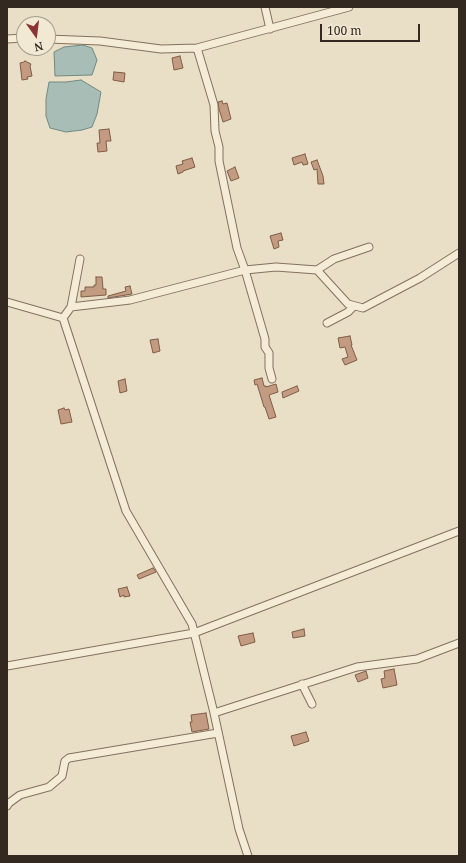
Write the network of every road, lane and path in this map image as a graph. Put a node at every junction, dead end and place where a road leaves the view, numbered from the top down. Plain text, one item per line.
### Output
1 (265, 7) edge
2 (349, 7) edge
3 (270, 29) junction
4 (56, 38) edge
5 (197, 48) junction
6 (369, 247) dead end
7 (459, 253) edge
8 (80, 259) dead end
9 (245, 270) junction
10 (317, 270) junction
11 (7, 302) edge
12 (354, 306) junction
13 (71, 307) junction
14 (63, 318) junction
15 (327, 323) dead end
16 (272, 379) dead end
17 (459, 531) edge
18 (194, 633) junction
19 (459, 643) edge
20 (7, 666) edge
21 (302, 684) junction
22 (312, 704) dead end
23 (214, 712) junction
24 (218, 733) junction
25 (7, 806) edge
26 (248, 856) edge

1 - 3 street
2 - 3 street
3 - 5 street
4 - 5 street
5 - 9 street
6 - 10 street
7 - 12 street
8 - 13 street
9 - 10 street
9 - 13 street
9 - 16 street
10 - 12 street
11 - 14 street
12 - 15 street
13 - 14 street
14 - 18 street
17 - 18 street
18 - 20 street
18 - 23 street
19 - 21 street
21 - 22 street
21 - 23 street
23 - 24 street
24 - 25 street
24 - 26 street

